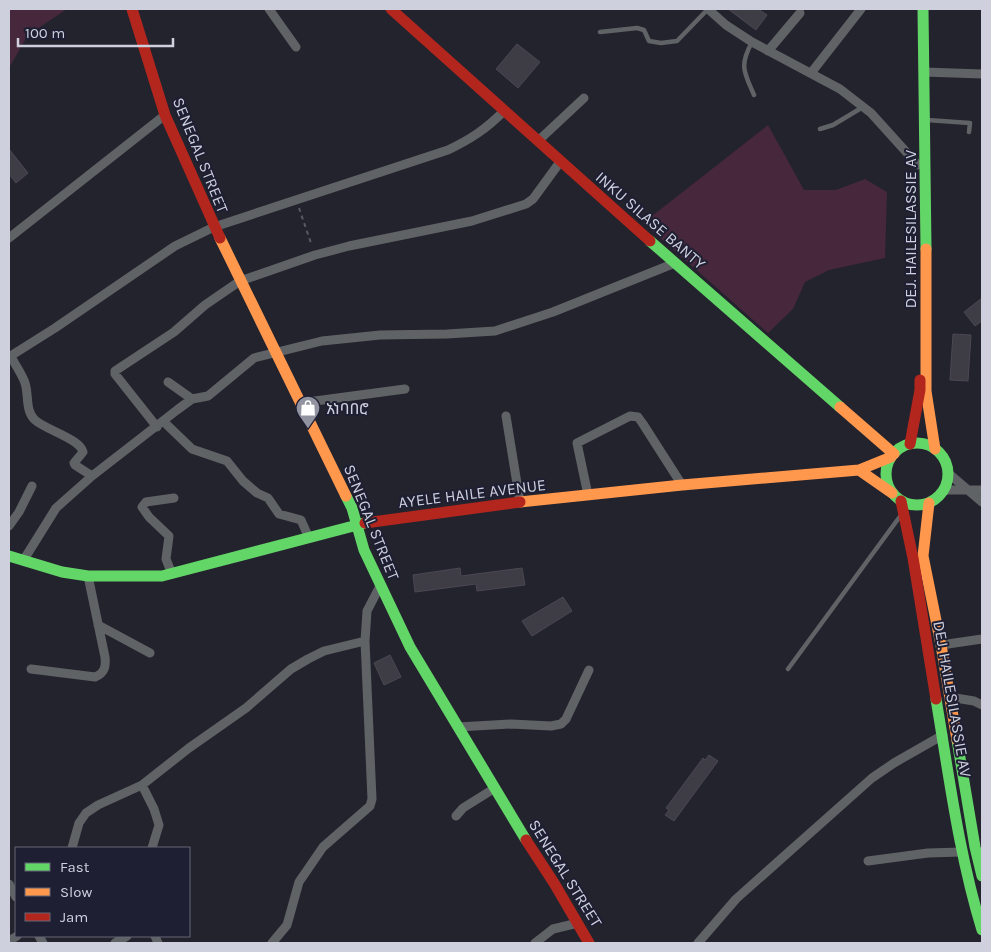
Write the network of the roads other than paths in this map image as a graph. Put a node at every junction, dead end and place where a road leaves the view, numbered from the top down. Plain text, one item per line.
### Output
1 (132, 9) edge
2 (269, 9) edge
3 (391, 9) edge
4 (708, 9) edge
5 (861, 9) edge
6 (917, 9) edge
7 (924, 9) edge
8 (800, 13) dead end
9 (600, 32) dead end
10 (752, 42) junction
11 (296, 47) dead end
12 (768, 51) junction
13 (924, 72) junction
14 (811, 73) junction
15 (982, 74) edge
16 (754, 95) dead end
17 (584, 98) dead end
18 (863, 107) junction
19 (504, 111) junction
20 (166, 115) junction
21 (926, 120) junction
22 (820, 129) dead end
23 (969, 132) dead end
24 (538, 141) junction
25 (560, 162) junction
26 (918, 165) junction
27 (214, 227) junction
28 (9, 238) edge
29 (674, 263) junction
30 (240, 281) junction
31 (275, 352) junction
32 (10, 356) edge
33 (168, 382) dead end
34 (405, 389) dead end
35 (192, 399) junction
36 (300, 403) junction
37 (506, 416) dead end
38 (160, 424) junction
39 (910, 444) junction
40 (935, 449) junction
41 (893, 454) junction
42 (859, 470) junction
43 (948, 473) junction
44 (92, 476) junction
45 (682, 485) junction
46 (32, 486) dead end
47 (944, 490) junction
48 (970, 490) junction
49 (982, 490) edge
50 (892, 492) junction
51 (588, 496) junction
52 (174, 498) dead end
53 (520, 502) junction
54 (982, 502) edge
55 (929, 503) junction
56 (903, 507) junction
57 (356, 524) junction
58 (9, 526) edge
59 (309, 538) junction
60 (13, 560) edge
61 (172, 574) junction
62 (88, 576) junction
63 (380, 586) junction
64 (98, 625) junction
65 (982, 639) edge
66 (365, 641) junction
67 (941, 645) junction
68 (150, 653) dead end
69 (32, 669) dead end
70 (788, 669) dead end
71 (589, 670) dead end
72 (949, 698) junction
73 (982, 705) edge
74 (458, 726) junction
75 (942, 735) junction
76 (142, 785) junction
77 (495, 788) junction
78 (456, 816) dead end
79 (72, 847) edge
80 (152, 847) edge
81 (962, 852) junction
82 (868, 861) dead end
83 (982, 876) edge
84 (9, 884) edge
85 (15, 895) edge
86 (578, 923) junction
87 (982, 930) edge
88 (272, 943) edge
89 (535, 943) edge
90 (590, 943) edge
91 (698, 943) edge

1 - 20 main road, SENEGAL STREET
2 - 11 street
3 - 19 main road, INKU SILASE BANTY
4 - 9 lane
4 - 10 street
5 - 14 street
6 - 26 main road, DEJ. HAILESILASSIE AV
7 - 13 main road, DEJ. HAILESILASSIE AV
8 - 12 street
10 - 12 street
10 - 16 lane
12 - 14 street
13 - 15 street
13 - 21 main road, DEJ. HAILESILASSIE AV
14 - 18 street
17 - 24 street
18 - 22 lane
18 - 26 street
19 - 24 main road, INKU SILASE BANTY
19 - 27 street
20 - 27 main road, SENEGAL STREET
20 - 28 street
21 - 23 lane
21 - 40 main road, DEJ. HAILESILASSIE AV
24 - 25 main road, INKU SILASE BANTY
25 - 29 main road, INKU SILASE BANTY
25 - 30 street
26 - 39 main road, DEJ. HAILESILASSIE AV
27 - 30 main road, SENEGAL STREET
27 - 32 street
29 - 31 street
29 - 41 main road, INKU SILASE BANTY
30 - 31 main road, SENEGAL STREET
30 - 38 street
31 - 35 street
31 - 36 main road, SENEGAL STREET
32 - 44 street
33 - 35 street
34 - 36 street
35 - 38 street
36 - 57 main road, SENEGAL STREET
37 - 53 street
38 - 44 street
38 - 59 street
39 - 40 main road
39 - 41 main road
40 - 43 main road, DEJ. HAILESILASSIE AV
41 - 42 main road, AYELE HAILE AVENUE
41 - 50 main road
42 - 45 main road, AYELE HAILE AVENUE
42 - 50 main road
43 - 47 main road
43 - 48 street
44 - 60 street
45 - 51 main road, AYELE HAILE AVENUE
45 - 51 street
46 - 58 street
47 - 48 street
47 - 55 main road
48 - 49 street
48 - 54 street
50 - 56 main road
51 - 53 main road, AYELE HAILE AVENUE
52 - 61 street
53 - 57 main road, AYELE HAILE AVENUE
55 - 56 main road
55 - 67 main road, DEJ. HAILESILASSIE AV
56 - 70 lane
56 - 75 main road, DEJ. HAILESILASSIE AV
57 - 59 main road, AYELE HAILE AVENUE
57 - 63 main road, SENEGAL STREET
59 - 61 main road, AYELE HAILE AVENUE
60 - 62 main road, AYELE HAILE AVENUE
61 - 62 main road, AYELE HAILE AVENUE
62 - 64 street
63 - 66 street
63 - 74 main road, SENEGAL STREET
64 - 68 street
64 - 69 street
65 - 67 street
66 - 76 street
66 - 88 street
67 - 72 main road, DEJ. HAILESILASSIE AV
71 - 74 street
72 - 73 street
72 - 83 main road, DEJ. HAILESILASSIE AV
74 - 77 main road, SENEGAL STREET
75 - 81 main road, DEJ. HAILESILASSIE AV
75 - 91 street
76 - 79 street
76 - 80 street
77 - 78 street
77 - 86 main road, SENEGAL STREET
81 - 82 street
81 - 87 main road, DEJ. HAILESILASSIE AV
84 - 85 street
86 - 89 street
86 - 90 main road, SENEGAL STREET

